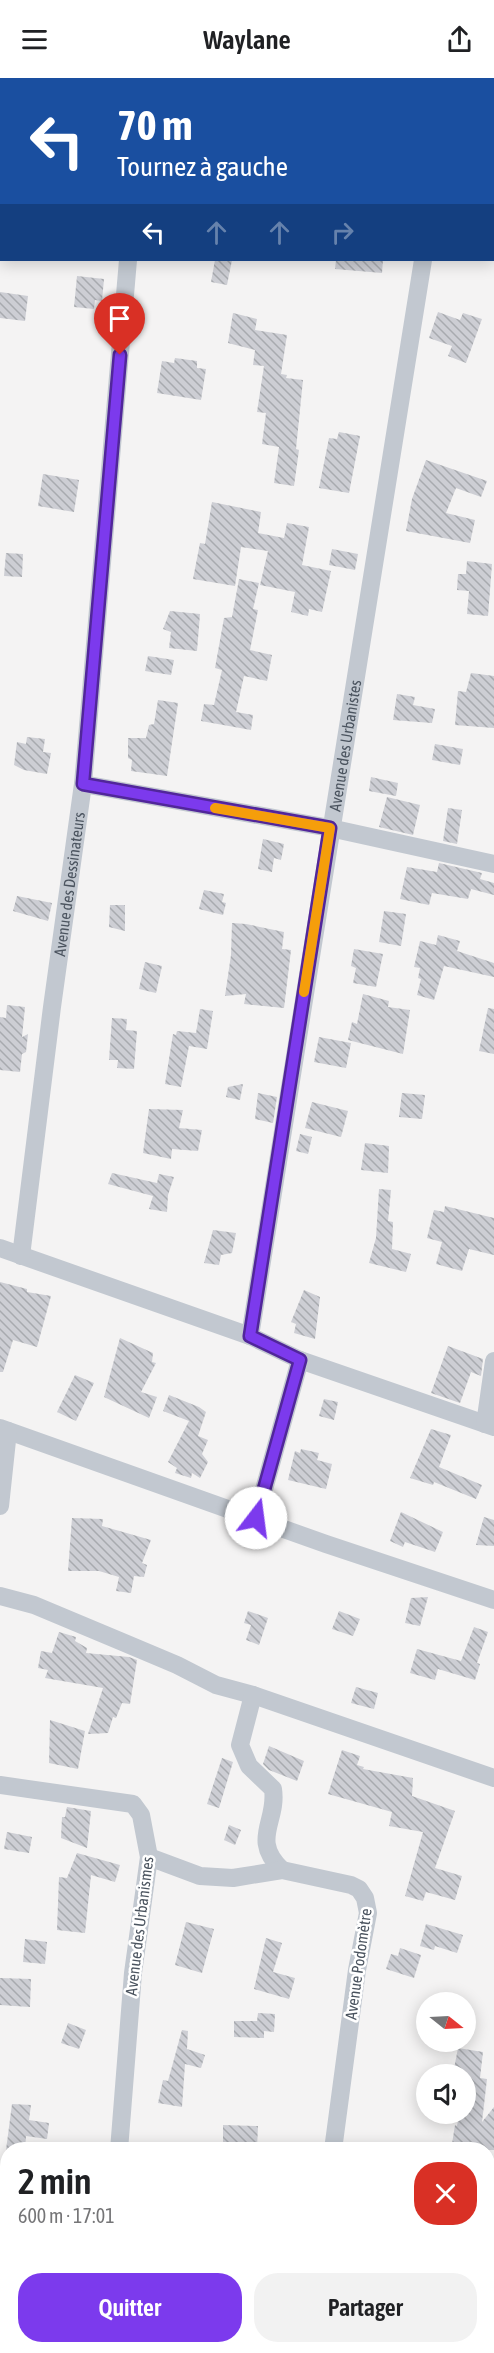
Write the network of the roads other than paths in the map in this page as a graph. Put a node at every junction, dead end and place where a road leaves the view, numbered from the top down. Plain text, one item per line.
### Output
1 (128, 261) edge
2 (423, 261) edge
3 (83, 784) junction
4 (330, 828) junction
5 (494, 864) edge
6 (0, 1248) edge
7 (21, 1256) junction
8 (250, 1336) junction
9 (300, 1360) junction
10 (494, 1361) edge
11 (489, 1425) edge
12 (4, 1430) edge
13 (0, 1506) edge
14 (256, 1518) junction
15 (0, 1596) edge
16 (494, 1600) edge
17 (253, 1695) junction
18 (494, 1778) edge
19 (0, 1785) edge
20 (149, 1857) junction
21 (282, 1870) junction
22 (119, 2142) edge
23 (334, 2142) edge

1 - 3 street, Avenue des Dessinateurs
2 - 4 street, Avenue des Urbanistes
3 - 4 street
3 - 7 street, Avenue des Dessinateurs
4 - 5 street
4 - 8 street, Avenue des Urbanistes
6 - 7 street
7 - 8 street
8 - 9 street
9 - 11 street
9 - 14 street
10 - 11 street
12 - 13 street
12 - 14 street
14 - 16 street
15 - 17 street
17 - 18 street
17 - 21 street
19 - 20 street, Avenue des Urbanismes
20 - 21 street, Avenue Podomètre
20 - 22 street, Avenue des Urbanismes
21 - 23 street, Avenue Podomètre

